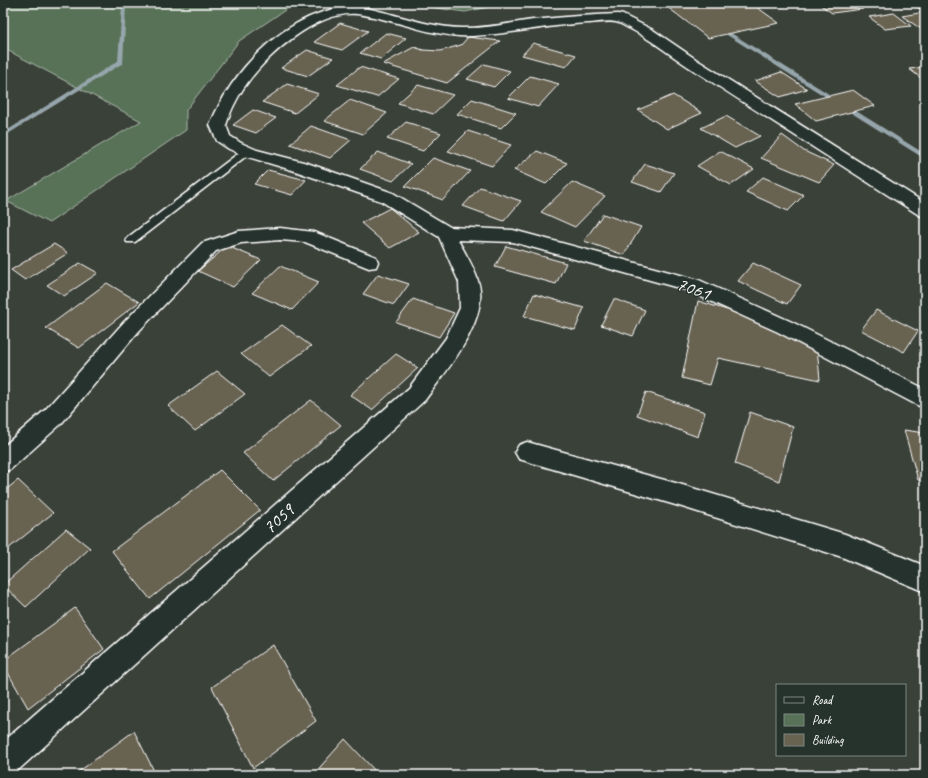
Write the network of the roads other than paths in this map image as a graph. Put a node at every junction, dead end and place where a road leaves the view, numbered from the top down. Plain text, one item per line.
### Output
1 (921, 3) edge
2 (925, 5) edge
3 (618, 10) edge
4 (247, 151) junction
5 (925, 211) edge
6 (446, 233) junction
7 (131, 240) dead end
8 (369, 262) dead end
9 (925, 399) edge
10 (526, 452) dead end
11 (3, 462) edge
12 (925, 579) edge
13 (3, 763) edge

1 - 2 street
3 - 4 street
3 - 5 street
4 - 6 street
4 - 7 lane
6 - 9 street, 7061
6 - 13 street, 7059
8 - 11 street
10 - 12 street

